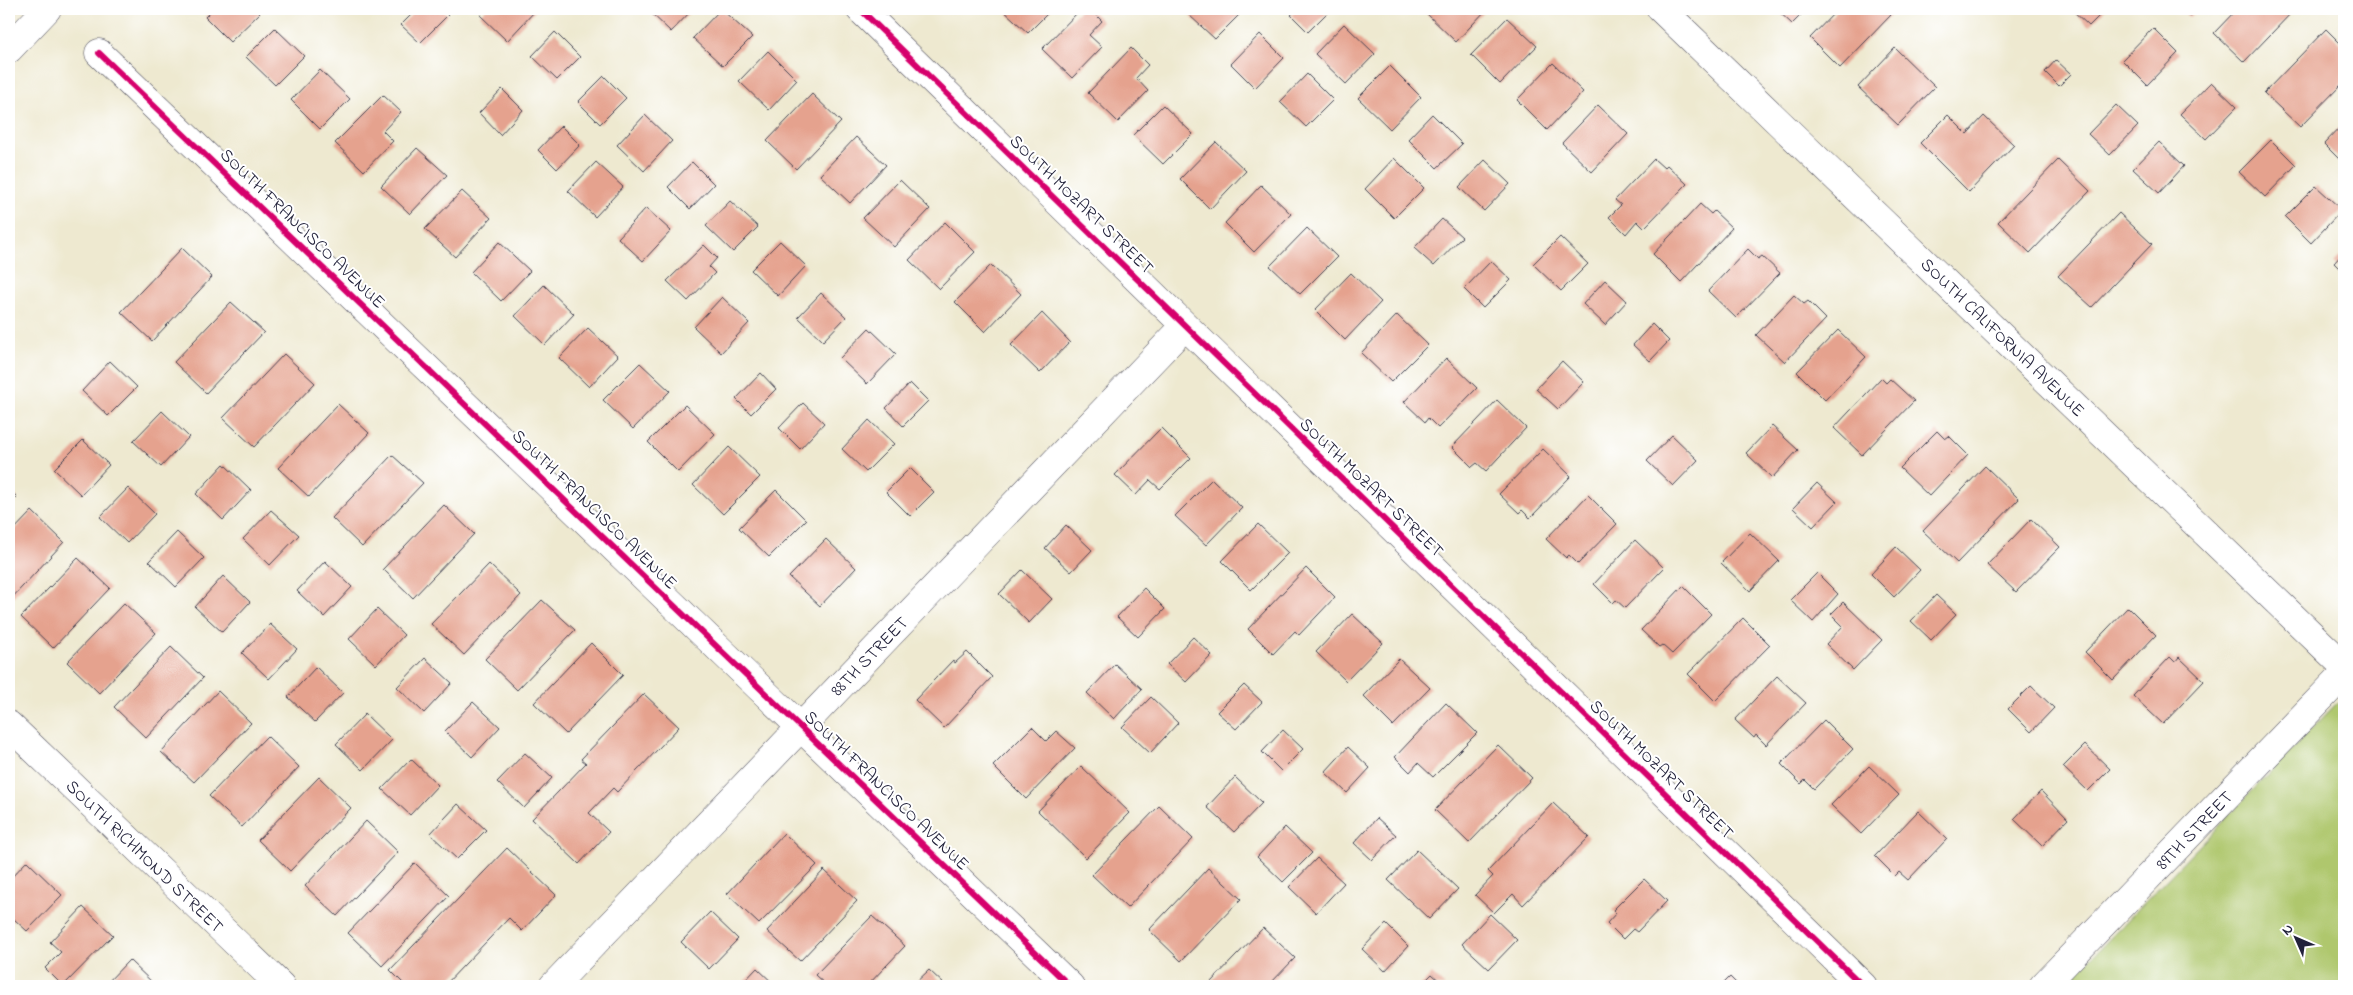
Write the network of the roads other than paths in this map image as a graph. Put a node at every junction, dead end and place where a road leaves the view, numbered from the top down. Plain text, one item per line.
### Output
1 (47, 9) edge
2 (860, 9) edge
3 (1661, 9) edge
4 (9, 49) edge
5 (99, 53) dead end
6 (1186, 326) junction
7 (2344, 666) edge
8 (2344, 674) edge
9 (9, 725) edge
10 (801, 728) junction
11 (281, 986) edge
12 (553, 986) edge
13 (1070, 986) edge
14 (1863, 986) edge
15 (2043, 986) edge

1 - 4 street
2 - 6 street, SOUTH MOZART STREET
3 - 7 street, SOUTH CALIFORNIA AVENUE
5 - 10 street, SOUTH FRANCISCO AVENUE
6 - 10 street, 88TH STREET
6 - 14 street, SOUTH MOZART STREET
8 - 15 street, 89TH STREET
9 - 11 street, SOUTH RICHMOND STREET
10 - 12 street, 88TH STREET
10 - 13 street, SOUTH FRANCISCO AVENUE

